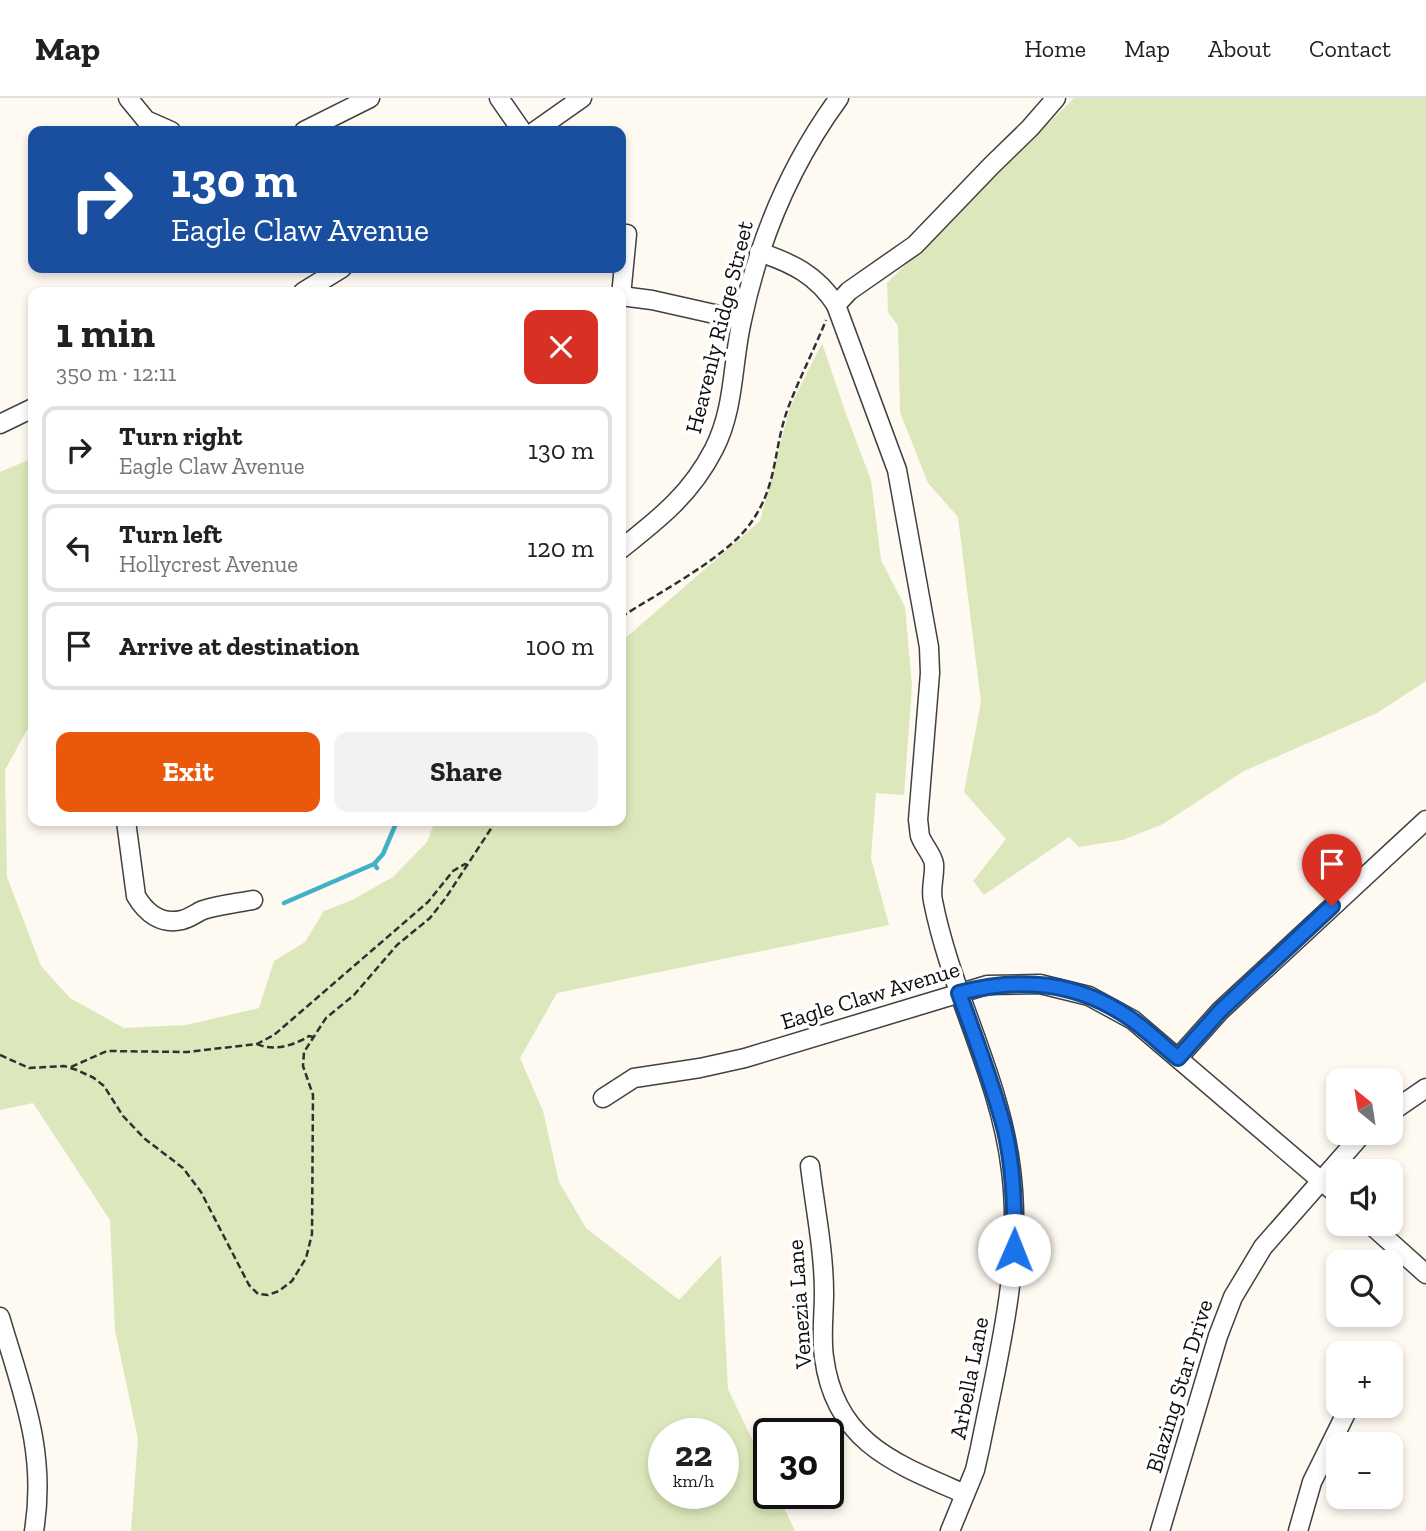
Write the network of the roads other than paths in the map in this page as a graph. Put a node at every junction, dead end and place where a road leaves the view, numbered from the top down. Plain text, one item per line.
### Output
1 (128, 98) edge
2 (370, 98) edge
3 (499, 98) edge
4 (582, 98) edge
5 (839, 98) edge
6 (1056, 98) edge
7 (160, 126) edge
8 (314, 126) edge
9 (519, 126) edge
10 (542, 126) edge
11 (627, 234) dead end
12 (626, 244) edge
13 (760, 252) junction
14 (334, 273) edge
15 (311, 287) edge
16 (626, 297) edge
17 (836, 305) junction
18 (741, 320) junction
19 (28, 410) edge
20 (0, 424) edge
21 (626, 545) edge
22 (1426, 820) edge
23 (127, 826) edge
24 (253, 900) dead end
25 (959, 993) junction
26 (1178, 1058) junction
27 (1426, 1088) edge
28 (603, 1097) dead end
29 (1404, 1103) edge
30 (1352, 1145) edge
31 (810, 1166) dead end
32 (1321, 1180) junction
33 (1326, 1184) edge
34 (1384, 1236) edge
35 (1426, 1274) edge
36 (0, 1317) edge
37 (1344, 1418) edge
38 (965, 1494) junction
39 (34, 1531) edge
40 (950, 1531) edge
41 (1160, 1531) edge
42 (1298, 1531) edge

1 - 7 street
2 - 8 street
3 - 9 street
4 - 10 street
5 - 13 street, Heavenly Ridge Street
6 - 17 street
11 - 12 street
13 - 17 street
13 - 18 street, Heavenly Ridge Street
14 - 15 street
16 - 18 street
17 - 25 street, Arbella Lane
18 - 21 street, Heavenly Ridge Street
19 - 20 street
22 - 26 street
23 - 24 street
25 - 26 street, Eagle Claw Avenue
25 - 28 street, Eagle Claw Avenue
25 - 38 street, Arbella Lane
26 - 32 street, Eagle Claw Avenue
27 - 29 street
30 - 32 street, Blazing Star Drive
31 - 38 street, Venezia Lane
32 - 33 street, Eagle Claw Avenue
32 - 41 street, Blazing Star Drive
34 - 35 street
36 - 39 street
37 - 42 street
38 - 40 street, Arbella Lane

